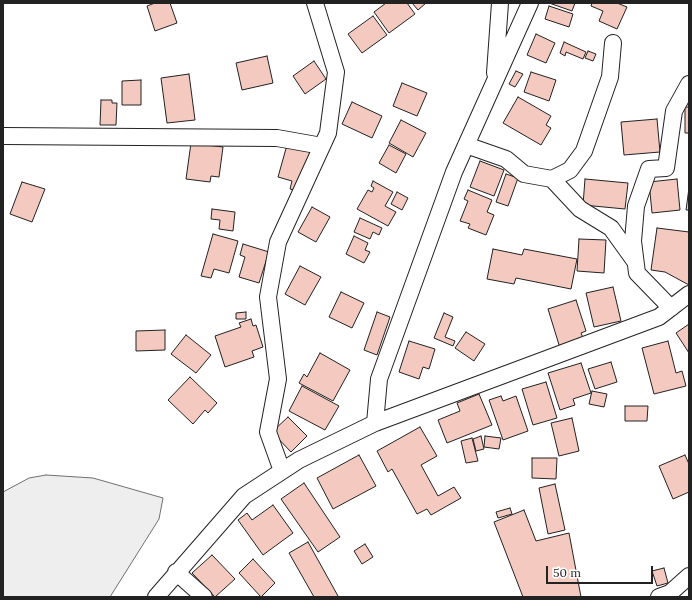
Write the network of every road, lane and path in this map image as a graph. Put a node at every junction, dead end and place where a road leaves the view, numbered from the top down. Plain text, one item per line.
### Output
1 (315, 3) edge
2 (500, 3) edge
3 (530, 3) edge
4 (613, 42) dead end
5 (494, 83) junction
6 (689, 84) edge
7 (3, 136) edge
8 (466, 145) junction
9 (322, 146) junction
10 (552, 179) junction
11 (636, 262) junction
12 (689, 294) edge
13 (671, 308) junction
14 (376, 423) junction
15 (282, 471) junction
16 (176, 572) junction
17 (689, 576) edge
18 (156, 597) edge
19 (204, 597) edge
20 (659, 597) edge

1 - 9 street
2 - 5 street
3 - 5 street
4 - 10 street
5 - 8 street
6 - 11 street
7 - 9 street
8 - 10 street
8 - 14 street
9 - 15 street
10 - 11 street
11 - 13 street
12 - 13 street
13 - 14 street
14 - 15 street
15 - 16 street
16 - 18 street
16 - 19 street
17 - 20 street

